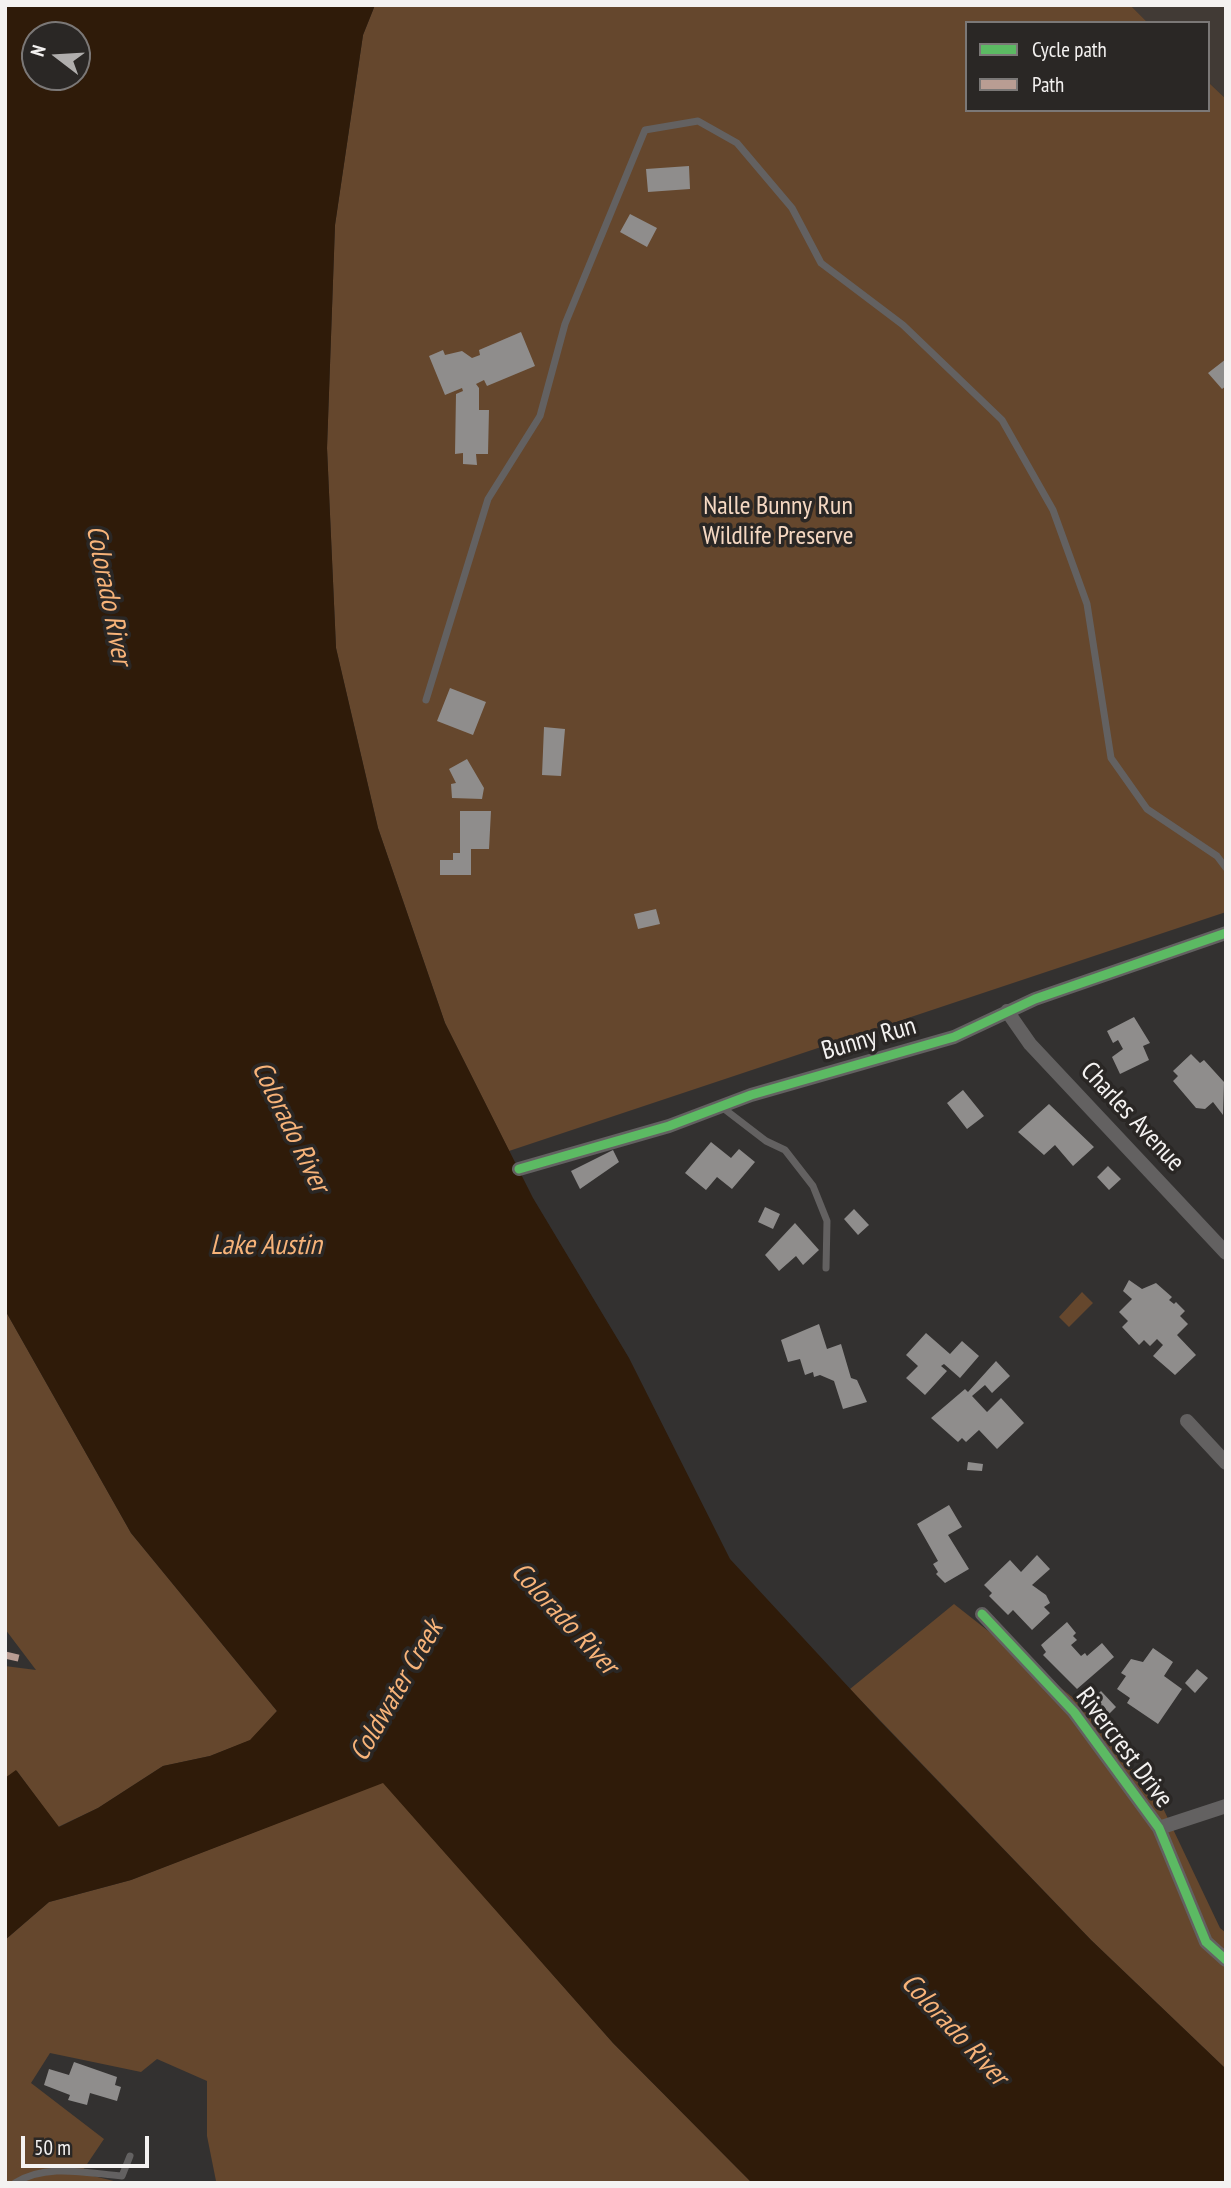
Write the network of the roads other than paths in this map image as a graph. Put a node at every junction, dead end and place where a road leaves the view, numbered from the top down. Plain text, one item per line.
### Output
1 (426, 700) dead end
2 (1226, 868) edge
3 (1226, 933) edge
4 (1007, 1011) junction
5 (723, 1108) junction
6 (519, 1169) dead end
7 (1226, 1253) edge
8 (826, 1268) dead end
9 (1187, 1421) dead end
10 (1226, 1463) edge
11 (982, 1614) dead end
12 (1226, 1806) edge
13 (1159, 1828) junction
14 (1226, 1960) edge
15 (130, 2156) dead end
16 (15, 2183) edge

1 - 2 lane
3 - 4 street, Bunny Run
4 - 5 street, Bunny Run
4 - 7 street, Charles Avenue
5 - 6 street, Bunny Run
5 - 8 lane
9 - 10 street
11 - 13 street, Rivercrest Drive
12 - 13 street
13 - 14 street, Rivercrest Drive
15 - 16 lane

